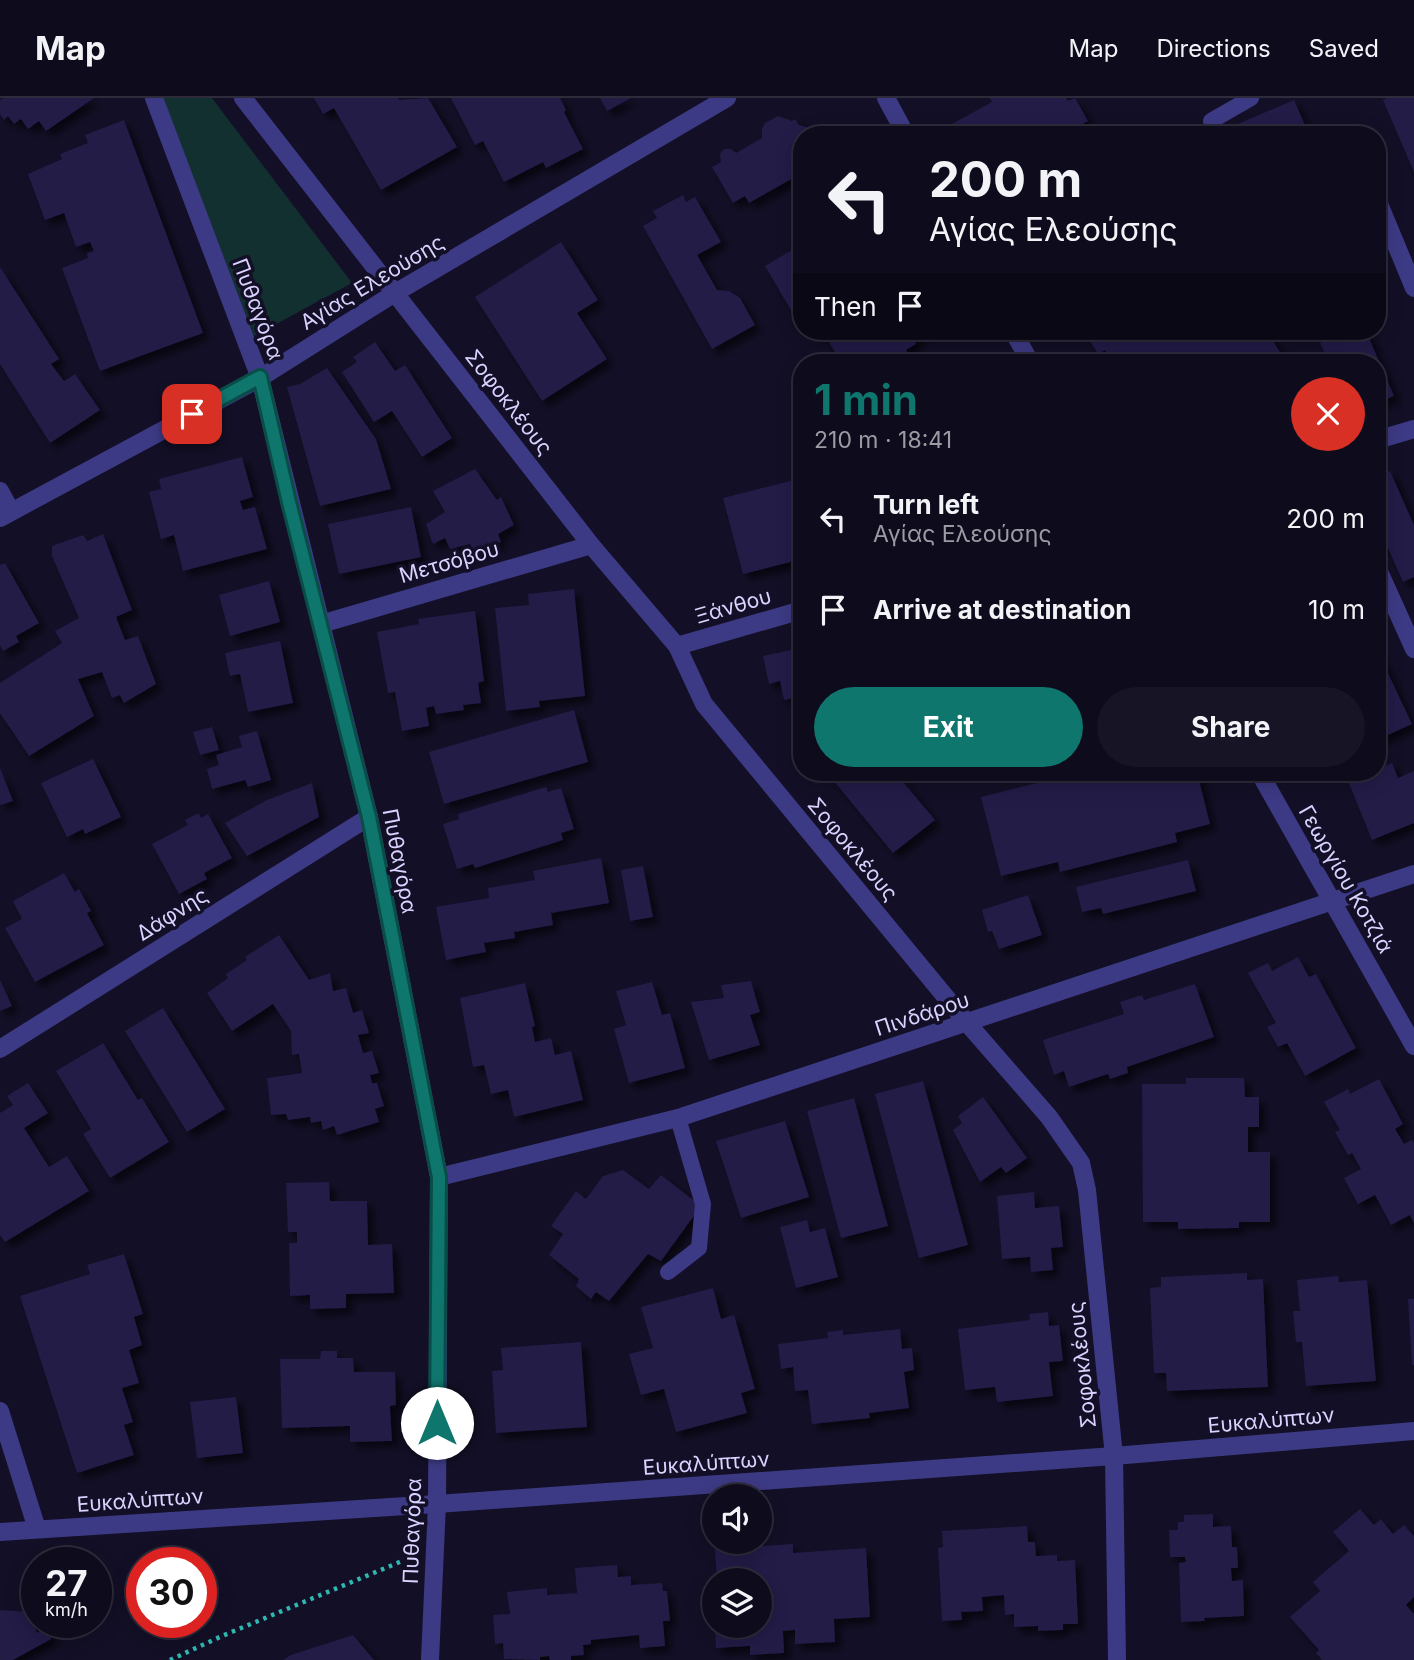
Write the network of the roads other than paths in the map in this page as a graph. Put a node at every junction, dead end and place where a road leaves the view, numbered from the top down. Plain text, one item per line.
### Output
1 (155, 98) edge
2 (243, 98) edge
3 (727, 98) edge
4 (886, 98) edge
5 (1251, 98) edge
6 (1211, 121) dead end
7 (901, 126) edge
8 (1386, 221) edge
9 (1414, 288) edge
10 (395, 293) junction
11 (260, 377) junction
12 (1414, 429) edge
13 (1386, 437) edge
14 (0, 491) edge
15 (6, 515) edge
16 (591, 545) junction
17 (1386, 587) edge
18 (793, 613) edge
19 (321, 624) junction
20 (677, 646) junction
21 (1414, 649) edge
22 (1263, 781) edge
23 (369, 817) junction
24 (1414, 874) edge
25 (1331, 900) junction
26 (968, 1024) junction
27 (1414, 1046) edge
28 (0, 1049) edge
29 (678, 1118) junction
30 (439, 1177) junction
31 (668, 1272) dead end
32 (0, 1411) edge
33 (1414, 1431) edge
34 (1114, 1457) junction
35 (437, 1504) junction
36 (37, 1529) junction
37 (0, 1532) edge
38 (430, 1660) edge
39 (1117, 1660) edge

1 - 11 street, Πυθαγόρα
2 - 10 street, Σοφοκλέους
3 - 10 street, Αγίας Ελεούσης
4 - 7 street
5 - 6 lane
8 - 9 street
10 - 11 street, Αγίας Ελεούσης
10 - 16 street, Σοφοκλέους
11 - 15 street, Αγίας Ελεούσης
11 - 19 street, Πυθαγόρα
12 - 13 street
14 - 15 street
16 - 19 street, Μετσόβου
16 - 20 street, Σοφοκλέους
17 - 21 street
18 - 20 street, Ξάνθου
19 - 23 street, Πυθαγόρα
20 - 26 street, Σοφοκλέους
22 - 25 street, Γεωργίου Κοτζιά
23 - 28 street, Δάφνης
23 - 30 street, Πυθαγόρα
24 - 25 street, Πινδάρου
25 - 26 street, Πινδάρου
25 - 27 street, Γεωργίου Κοτζιά
26 - 29 street, Πινδάρου
26 - 34 street, Σοφοκλέους
29 - 30 street, Πινδάρου
29 - 31 lane
30 - 35 street, Πυθαγόρα
32 - 36 street
33 - 34 street, Ευκαλύπτων
34 - 35 street, Ευκαλύπτων
34 - 39 street, Σοφοκλέους
35 - 36 street, Ευκαλύπτων
35 - 38 street, Πυθαγόρα
36 - 37 street, Ευκαλύπτων

